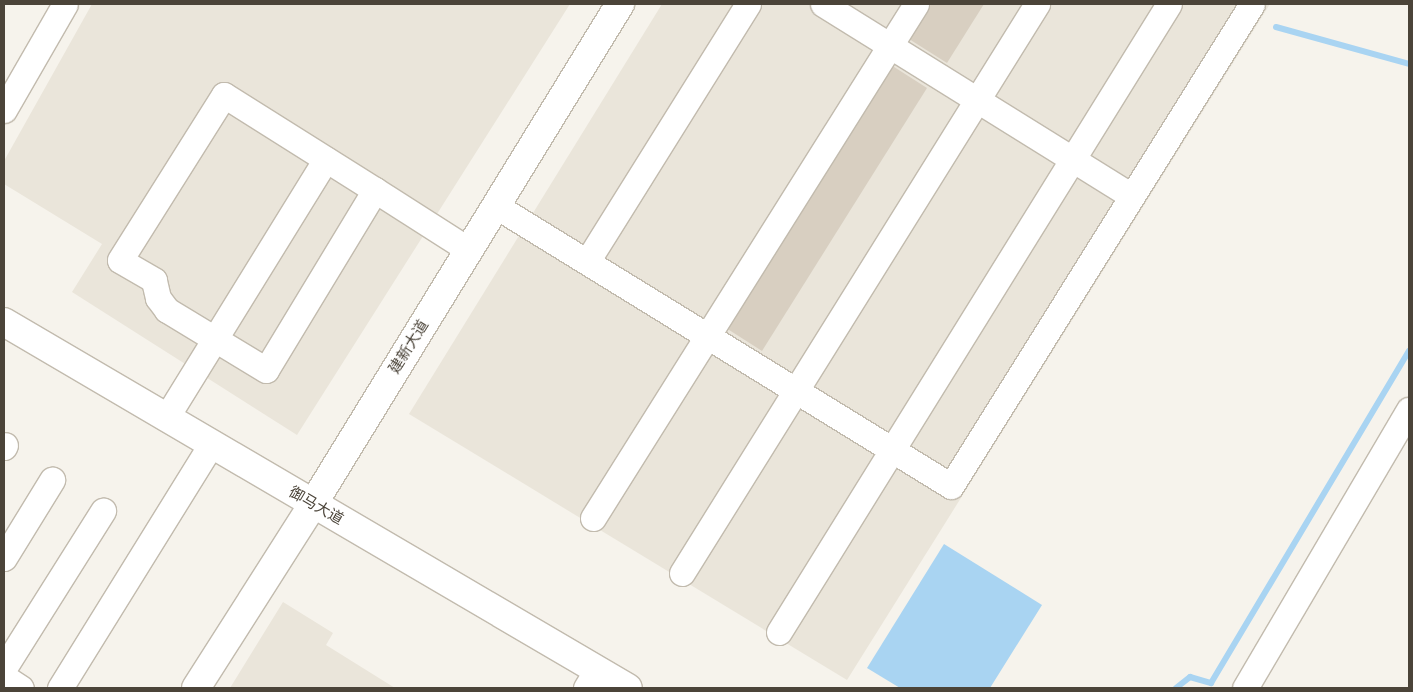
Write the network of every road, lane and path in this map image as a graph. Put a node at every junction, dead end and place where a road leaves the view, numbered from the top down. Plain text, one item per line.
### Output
1 (65, 4) edge
2 (620, 4) edge
3 (748, 4) edge
4 (823, 4) edge
5 (916, 4) edge
6 (1037, 4) edge
7 (1169, 4) edge
8 (1252, 4) edge
9 (890, 45) junction
10 (977, 100) junction
11 (4, 110) edge
12 (326, 159) junction
13 (1072, 159) junction
14 (374, 190) junction
15 (1131, 196) junction
16 (496, 206) junction
17 (469, 250) junction
18 (588, 260) junction
19 (4, 322) edge
20 (708, 335) junction
21 (215, 340) junction
22 (796, 390) junction
23 (1409, 410) edge
24 (166, 418) junction
25 (211, 444) junction
26 (892, 450) junction
27 (52, 480) dead end
28 (313, 504) junction
29 (103, 511) dead end
30 (593, 518) dead end
31 (4, 558) edge
32 (682, 573) dead end
33 (780, 632) dead end
34 (4, 668) edge
35 (4, 677) edge
36 (591, 679) edge
37 (21, 688) edge
38 (60, 688) edge
39 (196, 688) edge
40 (628, 688) edge
41 (1245, 688) edge

1 - 11 street
2 - 16 street, 建新大道
3 - 18 street
4 - 9 street
5 - 9 street
6 - 10 street
7 - 13 street
8 - 15 street
9 - 10 street
9 - 20 street
10 - 13 street
10 - 22 street
12 - 14 street
12 - 21 street
12 - 21 street
13 - 15 street
13 - 26 street
14 - 17 street
14 - 21 street
15 - 26 street
16 - 17 street, 建新大道
16 - 18 street
17 - 28 street, 建新大道
18 - 20 street
19 - 24 street, 御马大道
20 - 22 street
20 - 30 street
21 - 24 street
22 - 26 street
22 - 32 street
23 - 41 street
24 - 25 street, 御马大道
25 - 28 street, 御马大道
25 - 38 street
26 - 33 street
27 - 31 street
28 - 36 street, 御马大道
28 - 39 street, 建新大道
29 - 34 street
35 - 37 street
36 - 40 street, 御马大道

